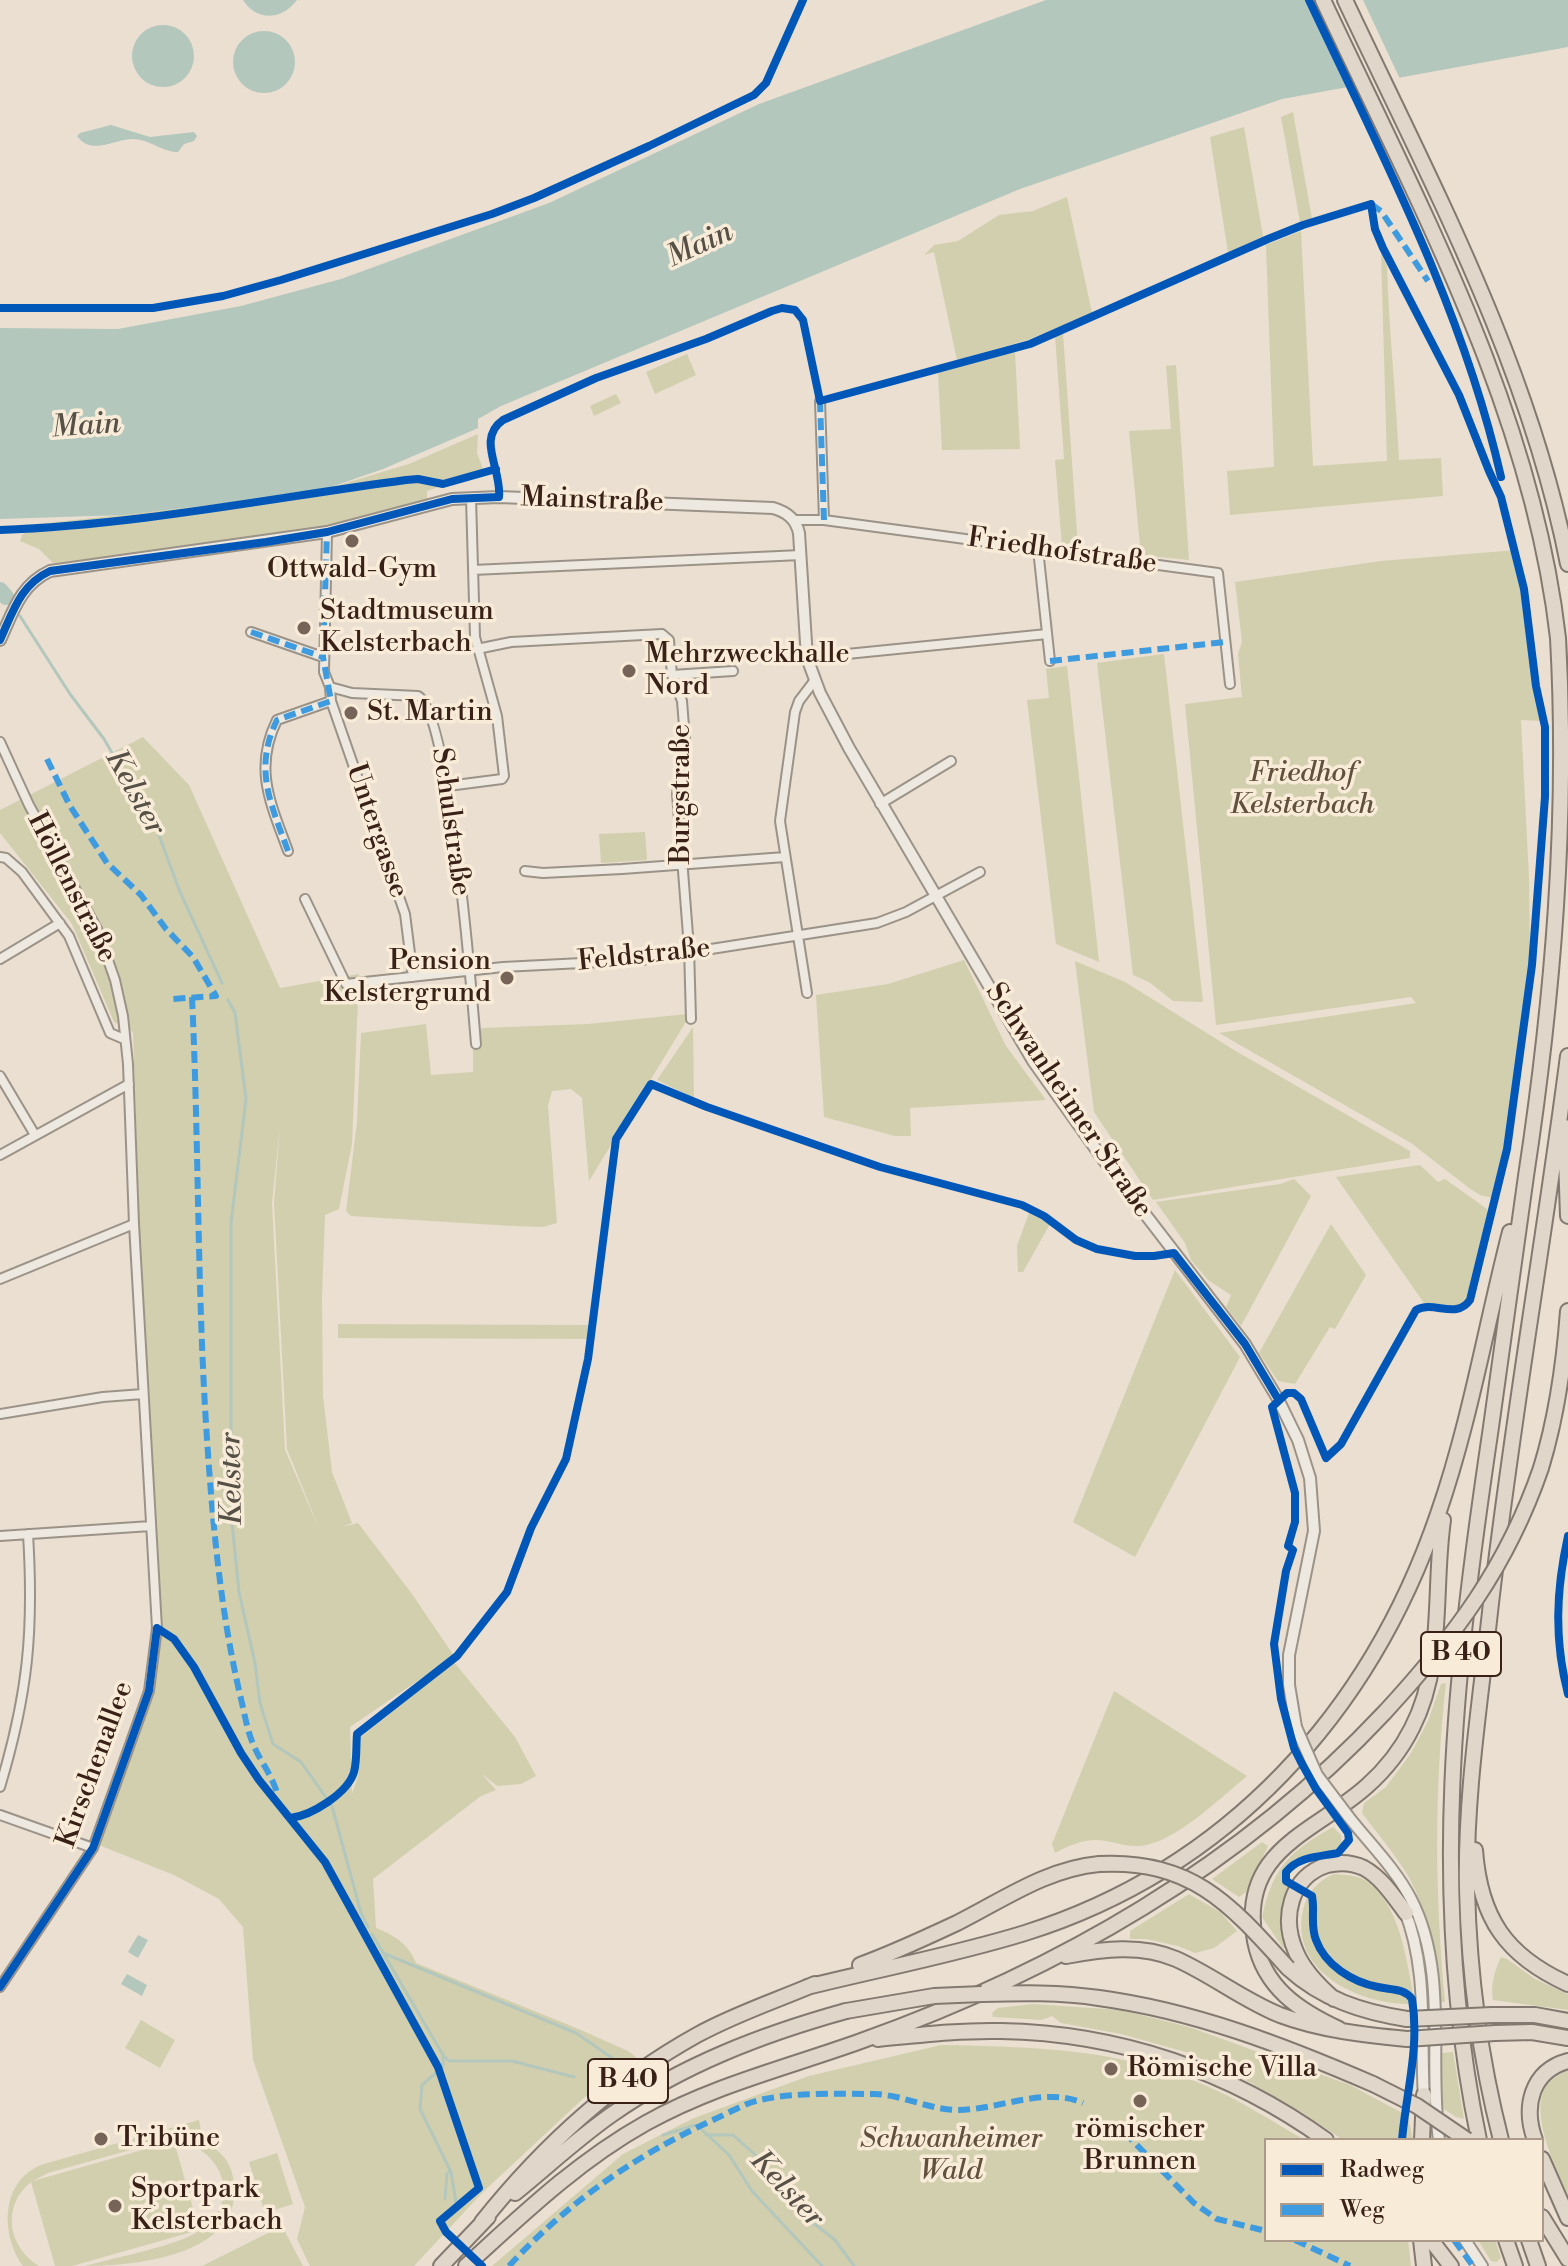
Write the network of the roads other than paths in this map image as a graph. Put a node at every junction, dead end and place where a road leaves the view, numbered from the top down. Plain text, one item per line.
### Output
1 (1323, 0) edge
2 (1345, 0) edge
3 (820, 401) dead end
4 (471, 498) junction
5 (794, 520) junction
6 (824, 520) junction
7 (327, 532) junction
8 (1038, 549) junction
9 (801, 555) junction
10 (1568, 564) edge
11 (473, 570) junction
12 (251, 632) dead end
13 (1047, 634) junction
14 (0, 640) edge
15 (477, 649) junction
16 (323, 657) junction
17 (807, 658) junction
18 (1050, 661) dead end
19 (733, 671) dead end
20 (672, 675) junction
21 (815, 680) junction
22 (1230, 684) dead end
23 (330, 687) junction
24 (331, 701) junction
25 (0, 742) edge
26 (951, 761) dead end
27 (448, 786) junction
28 (880, 804) junction
29 (288, 851) dead end
30 (0, 857) edge
31 (785, 857) junction
32 (681, 866) junction
33 (525, 871) dead end
34 (980, 872) dead end
35 (936, 897) junction
36 (305, 899) dead end
37 (60, 923) junction
38 (798, 936) junction
39 (688, 953) junction
40 (0, 959) edge
41 (470, 971) junction
42 (413, 977) junction
43 (807, 993) dead end
44 (691, 1019) dead end
45 (124, 1039) junction
46 (476, 1044) dead end
47 (1568, 1056) edge
48 (0, 1076) edge
49 (129, 1084) junction
50 (1564, 1086) junction
51 (35, 1135) junction
52 (0, 1155) edge
53 (1527, 1170) junction
54 (1568, 1216) edge
55 (134, 1224) junction
56 (0, 1279) edge
57 (1568, 1311) edge
58 (143, 1394) junction
59 (0, 1414) edge
60 (1448, 1485) junction
61 (151, 1526) junction
62 (28, 1534) junction
63 (0, 1536) edge
64 (1472, 1781) junction
65 (0, 1787) edge
66 (0, 1815) edge
67 (1364, 1838) junction
68 (93, 1848) junction
69 (1406, 1913) junction
70 (1054, 1959) junction
71 (1568, 1984) edge
72 (0, 1987) edge
73 (807, 1987) junction
74 (1334, 1999) junction
75 (1568, 2021) edge
76 (1339, 2029) junction
77 (1568, 2038) edge
78 (862, 2041) junction
79 (1568, 2061) edge
80 (1424, 2095) joint
81 (1323, 2138) edge
82 (1425, 2138) edge
83 (1439, 2138) edge
84 (1464, 2138) edge
85 (1479, 2138) edge
86 (1501, 2138) edge
87 (1535, 2138) edge
88 (1544, 2164) edge
89 (1568, 2218) edge
90 (1544, 2220) edge
91 (482, 2222) junction
92 (1421, 2242) edge
93 (1433, 2242) edge
94 (1468, 2242) edge
95 (1507, 2242) edge
96 (1530, 2242) edge
97 (1568, 2259) edge
98 (1480, 2262) edge
99 (441, 2266) edge
100 (466, 2266) edge
101 (1424, 2266) edge
102 (1451, 2266) edge
103 (1515, 2266) edge
104 (1538, 2266) edge

1 - 53 highway, B 40
2 - 10 highway
3 - 6 street
4 - 5 street, Mainstraße
4 - 7 street, Mainstraße
4 - 11 street
5 - 6 street, Friedhofstraße
5 - 9 street, Schwanheimer Straße
6 - 8 street, Friedhofstraße
7 - 14 street, Mainstraße
7 - 16 street, Untergasse
8 - 13 street
8 - 22 street, Friedhofstraße
9 - 11 street
9 - 17 street, Schwanheimer Straße
11 - 15 street
12 - 16 street
13 - 17 street
13 - 18 street
15 - 20 street, Burgstraße
15 - 27 street
16 - 23 street, Untergasse
17 - 21 street, Schwanheimer Straße
19 - 20 street
20 - 32 street, Burgstraße
21 - 28 street, Schwanheimer Straße
21 - 31 street
23 - 24 street, Untergasse
23 - 27 street, Schulstraße
24 - 29 street
24 - 42 street, Untergasse
25 - 45 street, Höllenstraße
26 - 28 street
27 - 41 street, Schulstraße
28 - 35 street, Schwanheimer Straße
30 - 37 street
31 - 32 street
31 - 38 street
32 - 33 street
32 - 39 street, Burgstraße
34 - 35 street, Feldstraße
35 - 38 street, Feldstraße
35 - 67 street, Schwanheimer Straße, bridge
36 - 42 street, Feldstraße
37 - 40 street
37 - 45 street
38 - 39 street, Feldstraße
38 - 43 street
39 - 41 street, Feldstraße
39 - 44 street, Burgstraße
41 - 42 street, Feldstraße
41 - 46 street, Schulstraße
45 - 49 street, Kirschenallee
47 - 50 highway, B 40
48 - 51 street
49 - 51 street
49 - 55 street, Kirschenallee
50 - 54 highway, B 40
50 - 64 highway, B 40
51 - 52 street
53 - 60 highway, B 40
53 - 85 highway, B 40
55 - 56 street
55 - 58 street, Kirschenallee
57 - 70 highway, B 40, bridge
58 - 59 street
58 - 61 street, Kirschenallee
60 - 73 highway, B 40
60 - 76 highway
61 - 62 street
61 - 68 street, Kirschenallee
62 - 63 street
62 - 65 street
64 - 71 highway
64 - 86 highway, B 40
66 - 68 street
67 - 69 street
67 - 83 street
68 - 72 street, Kirschenallee
69 - 74 highway
69 - 80 street
70 - 76 highway
70 - 78 highway
73 - 74 highway, bridge
73 - 91 highway, B 40
74 - 75 highway, bridge
76 - 77 highway, bridge
78 - 81 highway, B 40
78 - 100 highway, B 40
79 - 87 highway
80 - 82 highway
84 - 91 highway, bridge
88 - 89 highway
90 - 97 highway
91 - 99 highway, B 40
92 - 101 highway
93 - 102 highway
94 - 98 street
95 - 103 highway
96 - 104 highway

